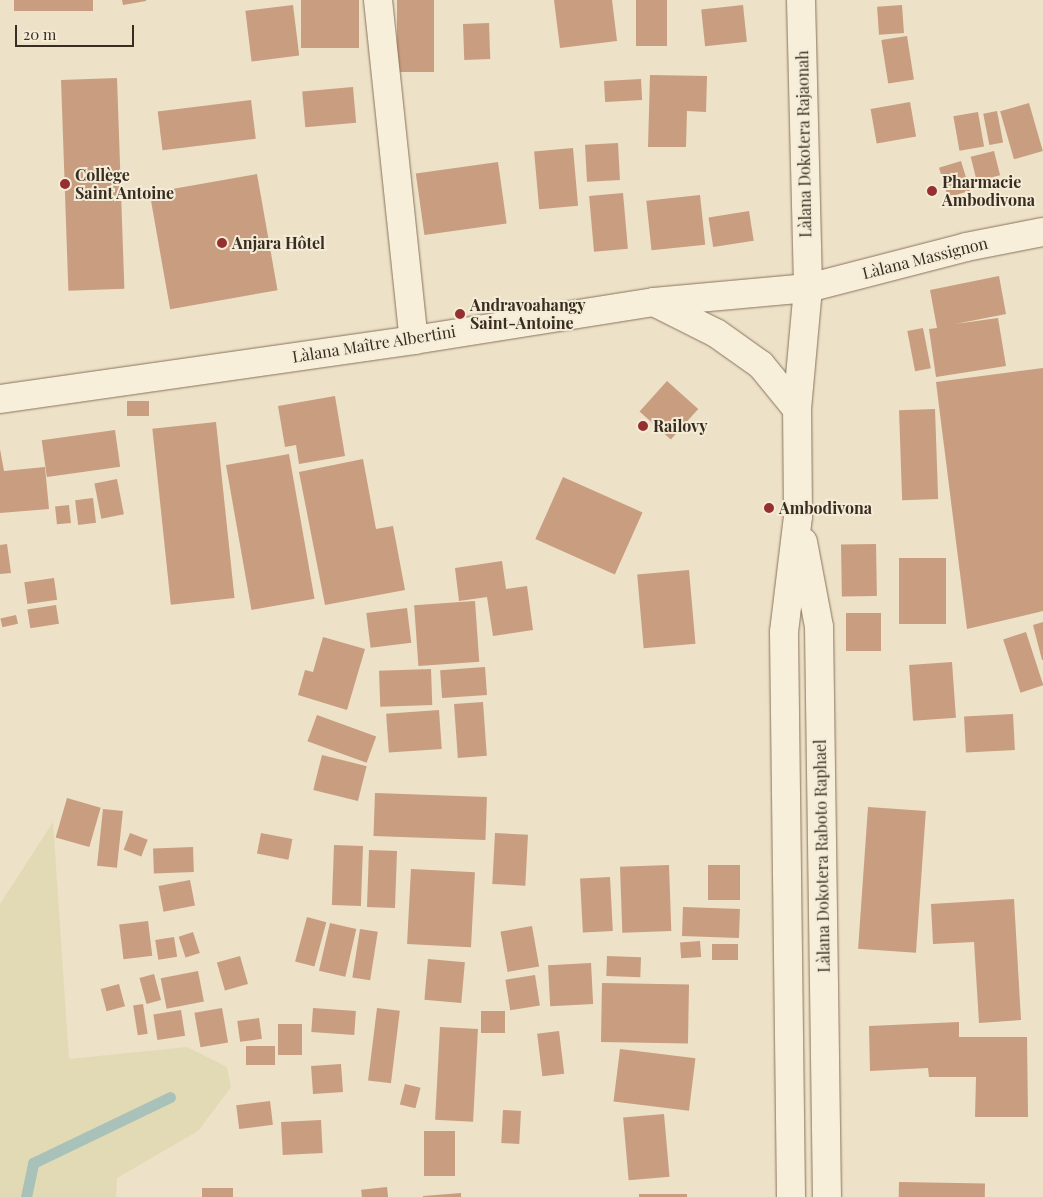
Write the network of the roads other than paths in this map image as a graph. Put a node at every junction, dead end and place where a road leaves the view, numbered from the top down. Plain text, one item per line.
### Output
1 (378, 0) edge
2 (801, 0) edge
3 (1043, 232) edge
4 (808, 288) junction
5 (654, 302) junction
6 (414, 340) junction
7 (0, 399) edge
8 (797, 409) junction
9 (798, 516) junction
10 (791, 1197) edge
11 (827, 1197) edge

1 - 6 main road
2 - 4 main road, Làlana Dokotera Rajaonah
3 - 4 main road, Làlana Massignon
4 - 5 main road, Làlana Maître Albertini
4 - 8 main road, Làlana Dokotera Raboto Raphael
5 - 6 main road, Làlana Maître Albertini
5 - 8 main road
6 - 7 main road, Làlana Maître Albertini
8 - 9 main road, Làlana Dokotera Raboto Raphael
9 - 10 main road, Làlana Dokotera Raboto Raphael
9 - 11 main road, Làlana Dokotera Raboto Raphael

